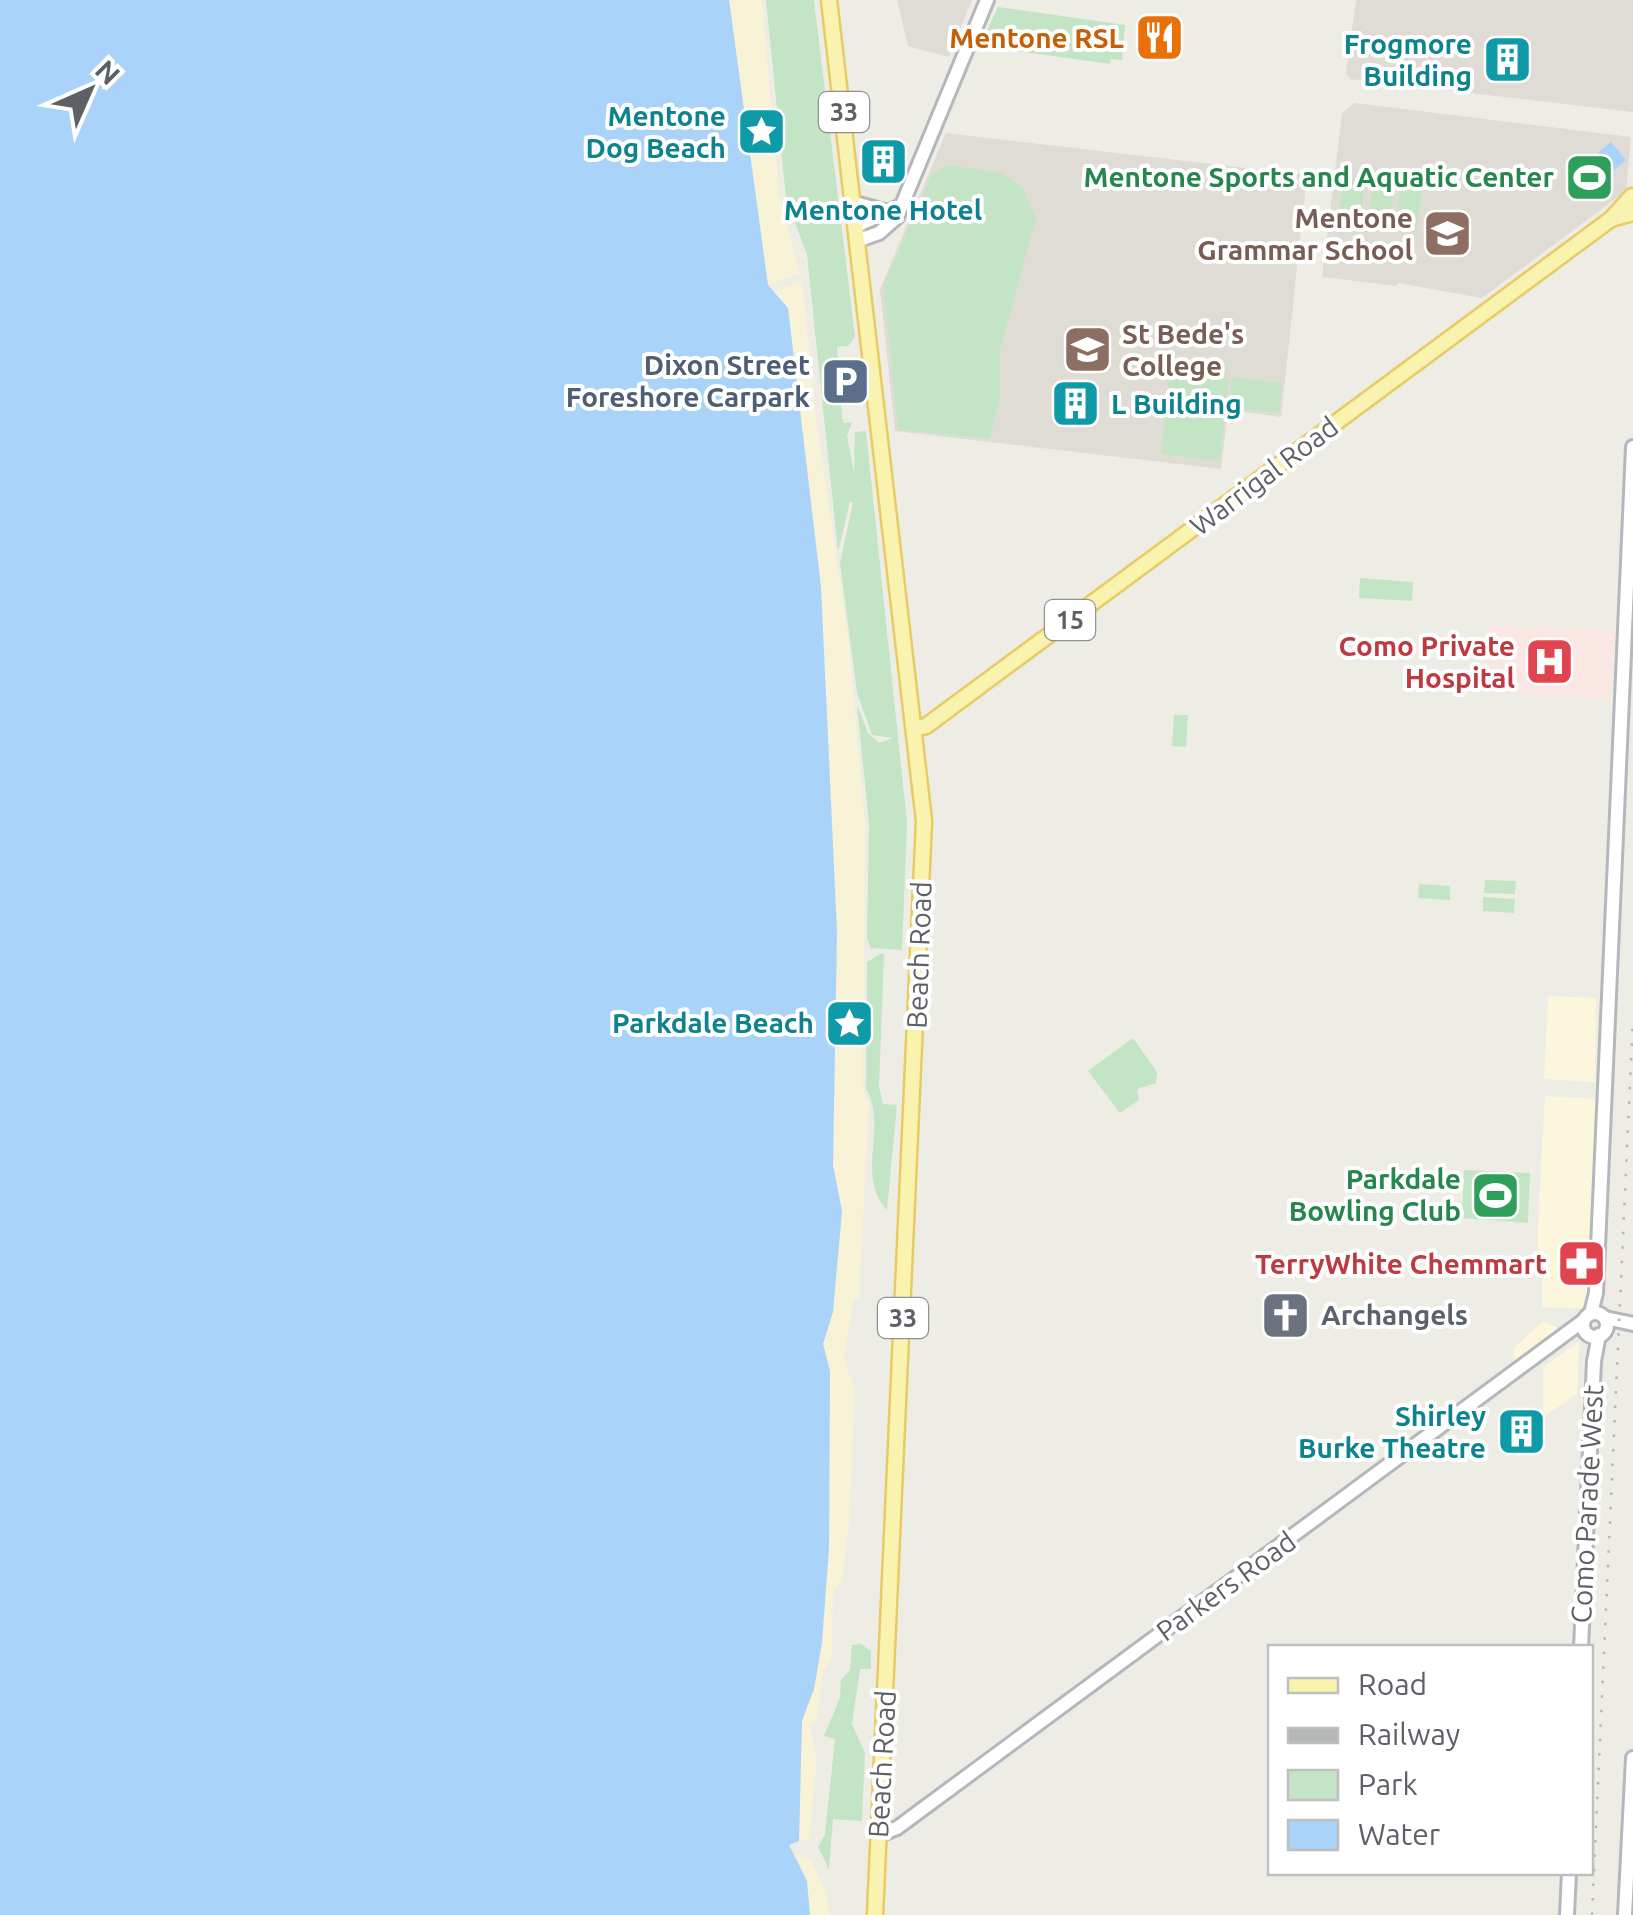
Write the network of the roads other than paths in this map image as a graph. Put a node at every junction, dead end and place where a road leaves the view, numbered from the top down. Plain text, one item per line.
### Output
1 (829, 0) edge
2 (987, 0) edge
3 (1633, 196) edge
4 (855, 202) junction
5 (894, 210) junction
6 (1633, 213) edge
7 (1611, 219) junction
8 (859, 232) junction
9 (1633, 447) edge
10 (914, 729) junction
11 (1630, 1324) edge
12 (1595, 1325) junction
13 (1580, 1645) edge
14 (1633, 1758) edge
15 (879, 1835) junction
16 (1569, 1875) edge
17 (875, 1915) edge
18 (1567, 1915) edge
19 (1625, 1915) edge

1 - 4 main road, Beach Road / 33
2 - 5 street
3 - 7 main road, Warrigal Road / 15
4 - 5 street
4 - 8 main road, Beach Road / 33
5 - 8 street
6 - 7 main road, Warrigal Road / 15
7 - 10 main road, Warrigal Road / 15
8 - 10 main road, Beach Road / 33
9 - 12 street, Como Parade West
10 - 15 main road, Beach Road / 33
11 - 12 street, Parkers Road
12 - 13 street, Como Parade West
12 - 15 street, Parkers Road
14 - 19 street
15 - 17 main road, Beach Road / 33
16 - 18 street

